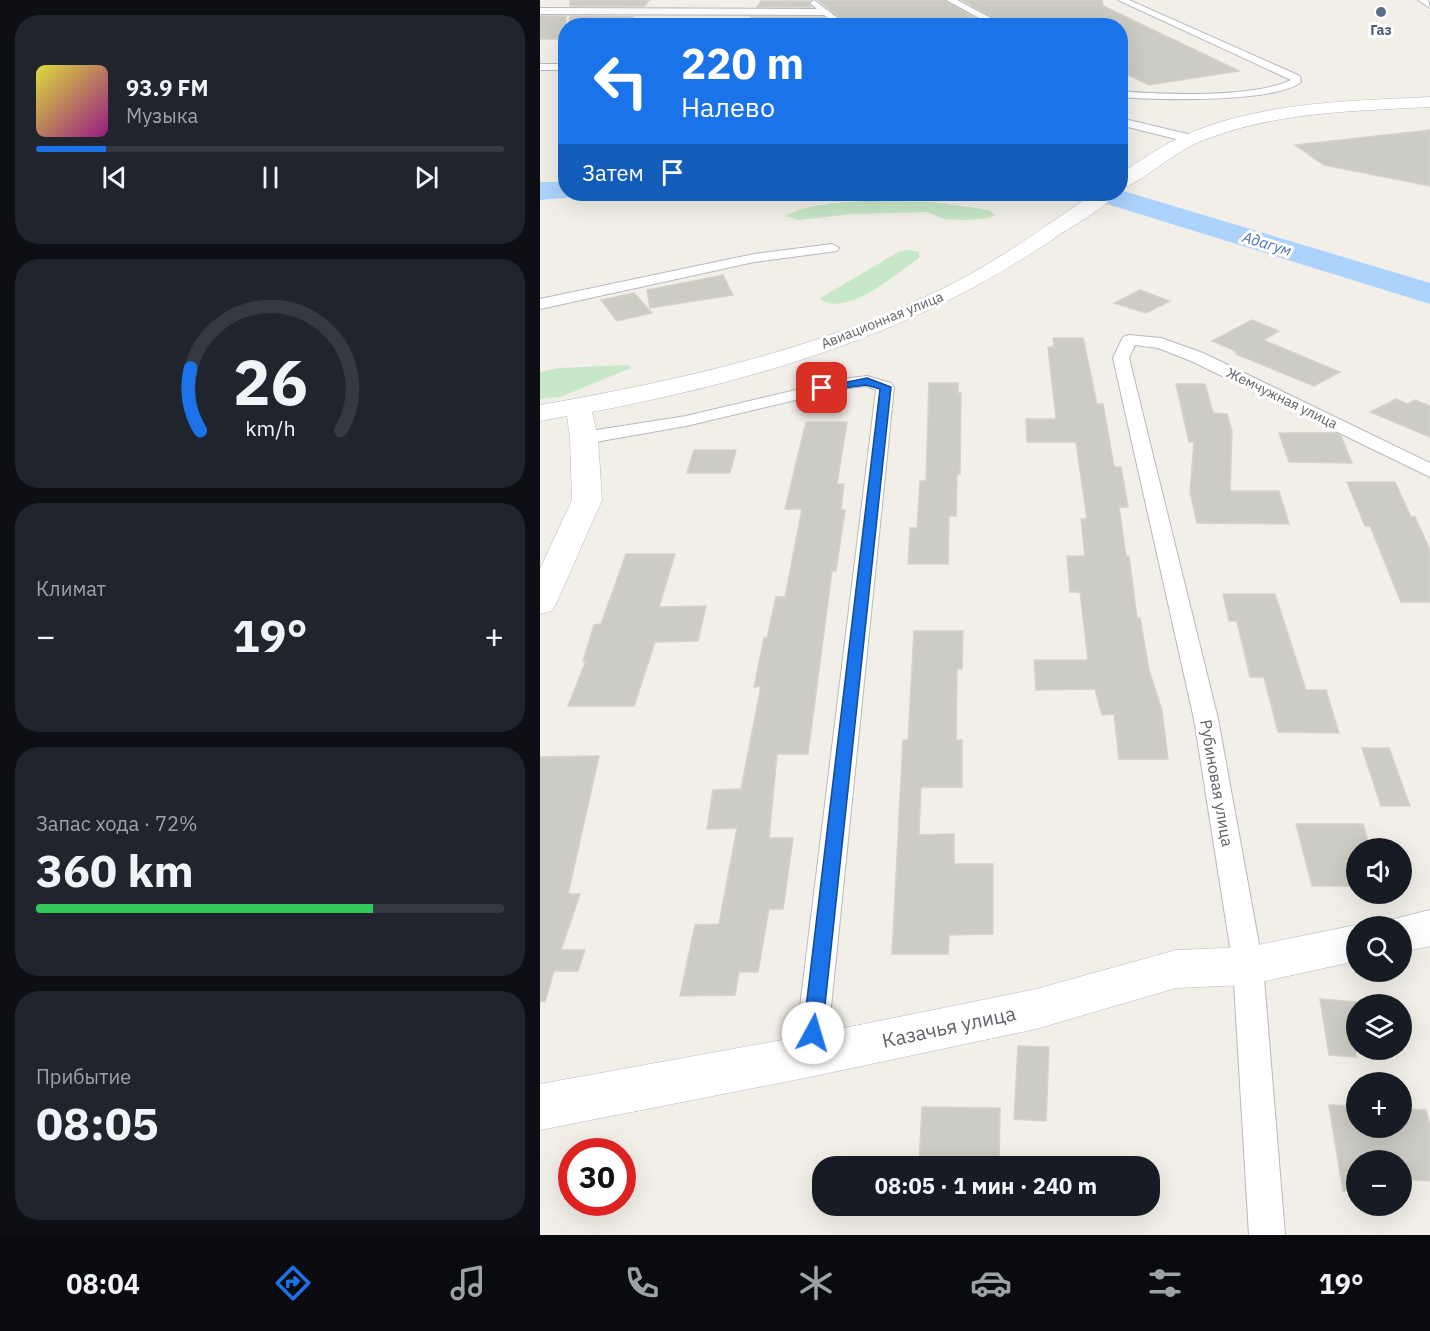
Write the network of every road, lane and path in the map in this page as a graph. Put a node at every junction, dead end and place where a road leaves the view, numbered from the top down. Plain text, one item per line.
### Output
1 (809, 0) edge
2 (950, 0) edge
3 (1122, 0) edge
4 (1422, 0) edge
5 (1430, 4) edge
6 (540, 10) edge
7 (826, 12) junction
8 (834, 18) edge
9 (986, 18) edge
10 (540, 67) edge
11 (558, 67) edge
12 (1128, 94) edge
13 (1430, 102) edge
14 (1128, 123) edge
15 (1192, 139) junction
16 (1128, 177) edge
17 (1095, 201) edge
18 (832, 248) dead end
19 (540, 304) edge
20 (1129, 340) joint
21 (578, 407) junction
22 (540, 413) edge
23 (584, 438) junction
24 (1430, 471) edge
25 (540, 604) edge
26 (1430, 928) edge
27 (1412, 932) edge
28 (1346, 945) edge
29 (1248, 966) junction
30 (810, 1056) junction
31 (540, 1107) edge
32 (1268, 1235) edge

1 - 7 street
2 - 9 street
3 - 12 street
4 - 5 street
6 - 7 street
7 - 8 street
10 - 11 street
13 - 15 main road
14 - 15 street
15 - 16 main road
17 - 21 main road, Авиационная улица
18 - 19 street
20 - 24 street, Жемчужная улица
20 - 29 street, Рубиновая улица
21 - 22 main road, Авиационная улица
21 - 23 main road
23 - 25 main road
23 - 30 street
26 - 27 main road
28 - 29 main road, Казачья улица
29 - 30 main road, Казачья улица
29 - 32 street, Рубиновая улица
30 - 31 main road, Казачья улица

